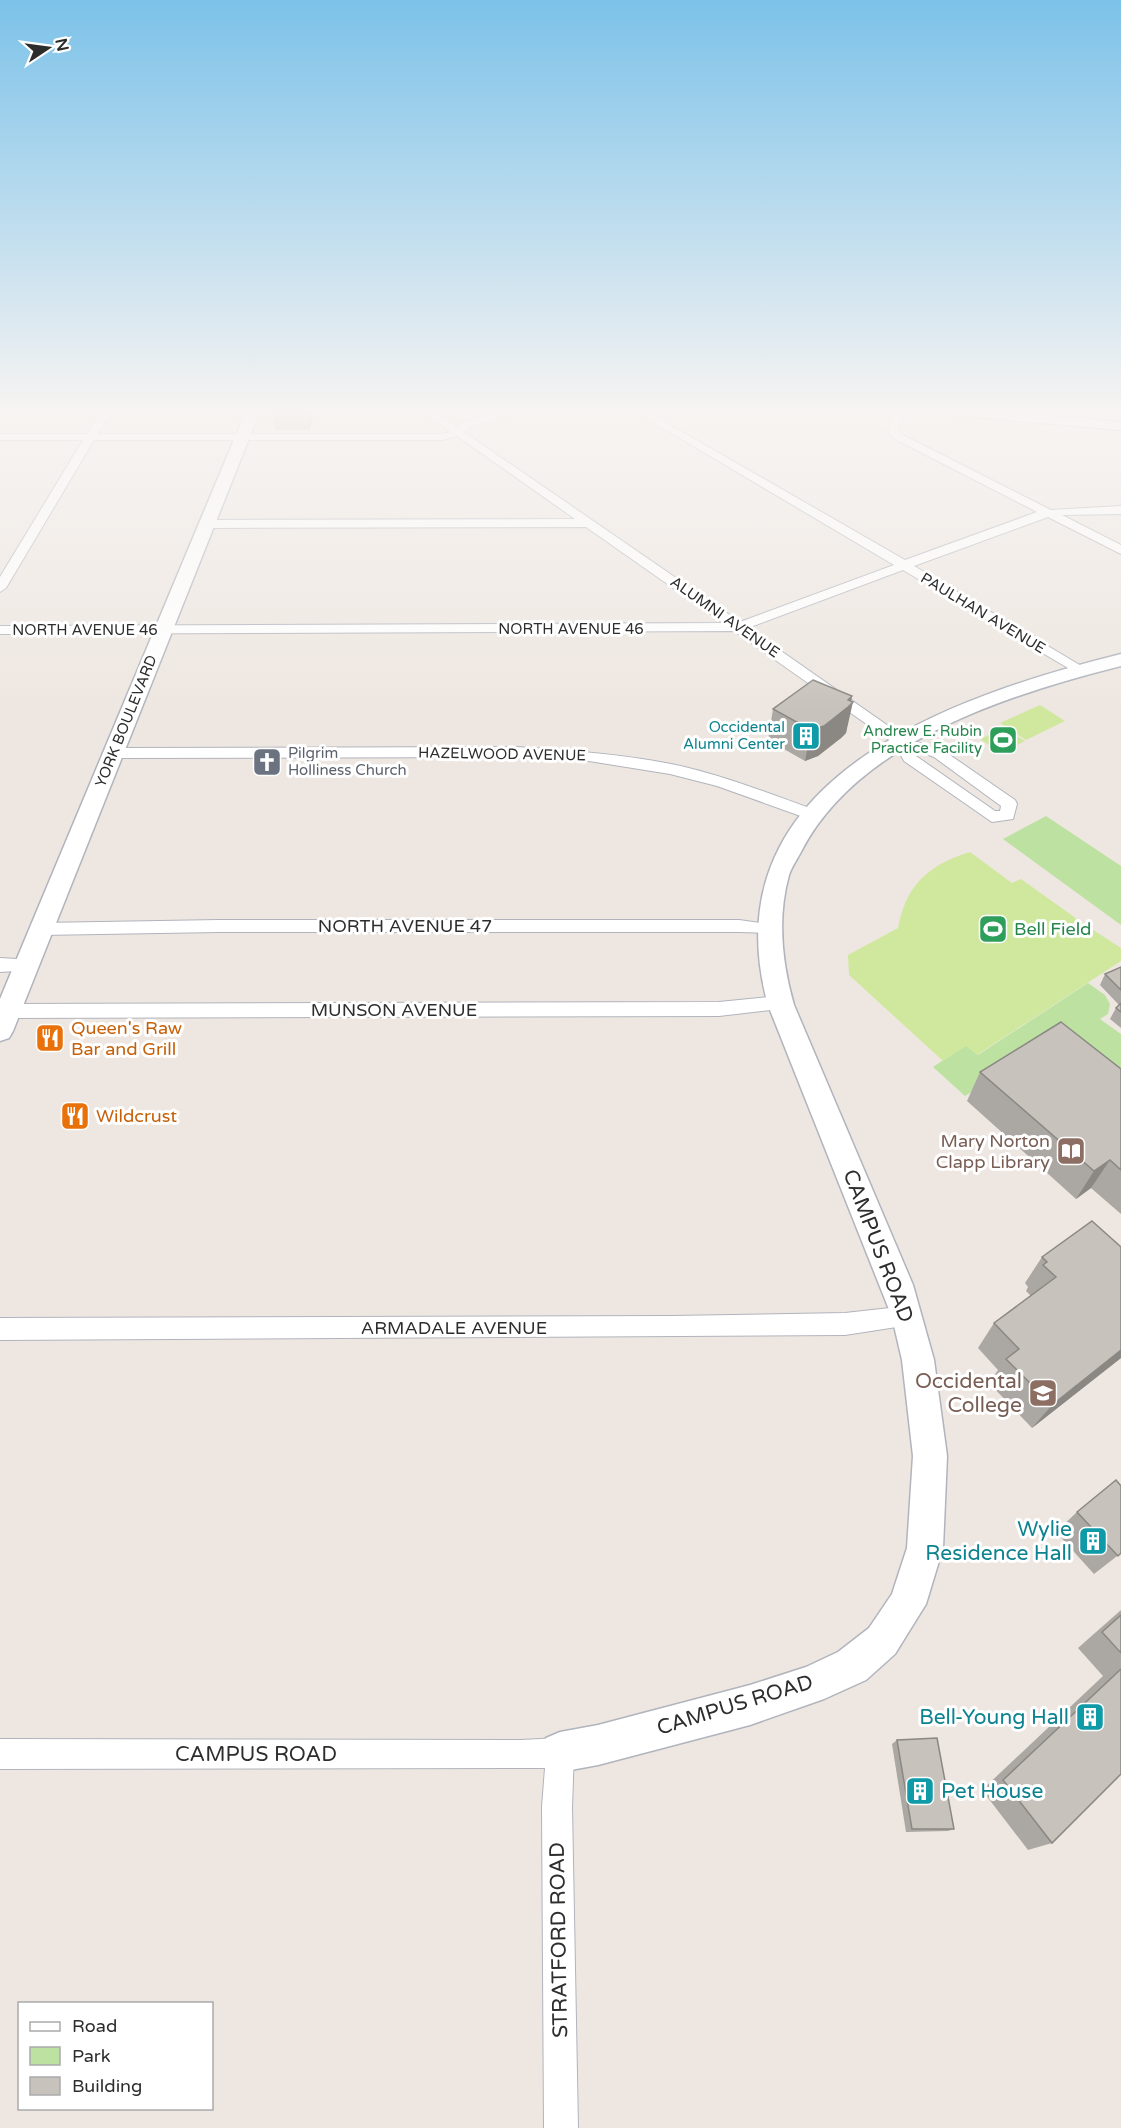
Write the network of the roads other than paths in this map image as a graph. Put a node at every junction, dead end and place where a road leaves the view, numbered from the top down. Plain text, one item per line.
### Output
1 (46, 510) edge
2 (212, 510) edge
3 (570, 510) edge
4 (810, 510) edge
5 (1044, 510) edge
6 (1114, 510) edge
7 (1049, 513) junction
8 (588, 523) junction
9 (206, 524) junction
10 (1121, 550) edge
11 (904, 565) junction
12 (0, 588) edge
13 (740, 627) junction
14 (0, 630) edge
15 (163, 630) junction
16 (1121, 660) edge
17 (1078, 670) junction
18 (902, 742) junction
19 (113, 753) junction
20 (809, 814) junction
21 (41, 929) junction
22 (769, 929) junction
23 (0, 965) edge
24 (27, 965) junction
25 (780, 1003) junction
26 (8, 1011) junction
27 (0, 1031) edge
28 (908, 1317) junction
29 (0, 1329) edge
30 (560, 1752) junction
31 (0, 1754) edge
32 (561, 2128) edge

1 - 12 street
2 - 9 main road, YORK BOULEVARD
3 - 8 street, ALUMNI AVENUE
4 - 11 street, PAULHAN AVENUE
5 - 7 street
6 - 7 street, NORTH AVENUE 46
7 - 10 street
7 - 11 street, NORTH AVENUE 46
8 - 9 street
8 - 13 street, ALUMNI AVENUE
9 - 15 main road, YORK BOULEVARD
11 - 13 street, NORTH AVENUE 46
11 - 17 street, PAULHAN AVENUE
13 - 15 street, NORTH AVENUE 46
13 - 18 street, ALUMNI AVENUE
14 - 15 street, NORTH AVENUE 46
15 - 19 main road, YORK BOULEVARD
16 - 17 main road, CAMPUS ROAD
17 - 18 main road, CAMPUS ROAD
18 - 18 street, ALUMNI AVENUE
18 - 20 main road, CAMPUS ROAD
19 - 20 street, HAZELWOOD AVENUE
19 - 21 main road, YORK BOULEVARD
20 - 22 main road, CAMPUS ROAD
21 - 22 street, NORTH AVENUE 47
21 - 24 main road, YORK BOULEVARD
22 - 25 main road, CAMPUS ROAD
23 - 24 street
24 - 26 main road, YORK BOULEVARD
25 - 26 street, MUNSON AVENUE
25 - 28 main road, CAMPUS ROAD
26 - 27 main road, YORK BOULEVARD
28 - 29 street, ARMADALE AVENUE
28 - 30 main road, CAMPUS ROAD
30 - 31 street, CAMPUS ROAD
30 - 32 street, STRATFORD ROAD

